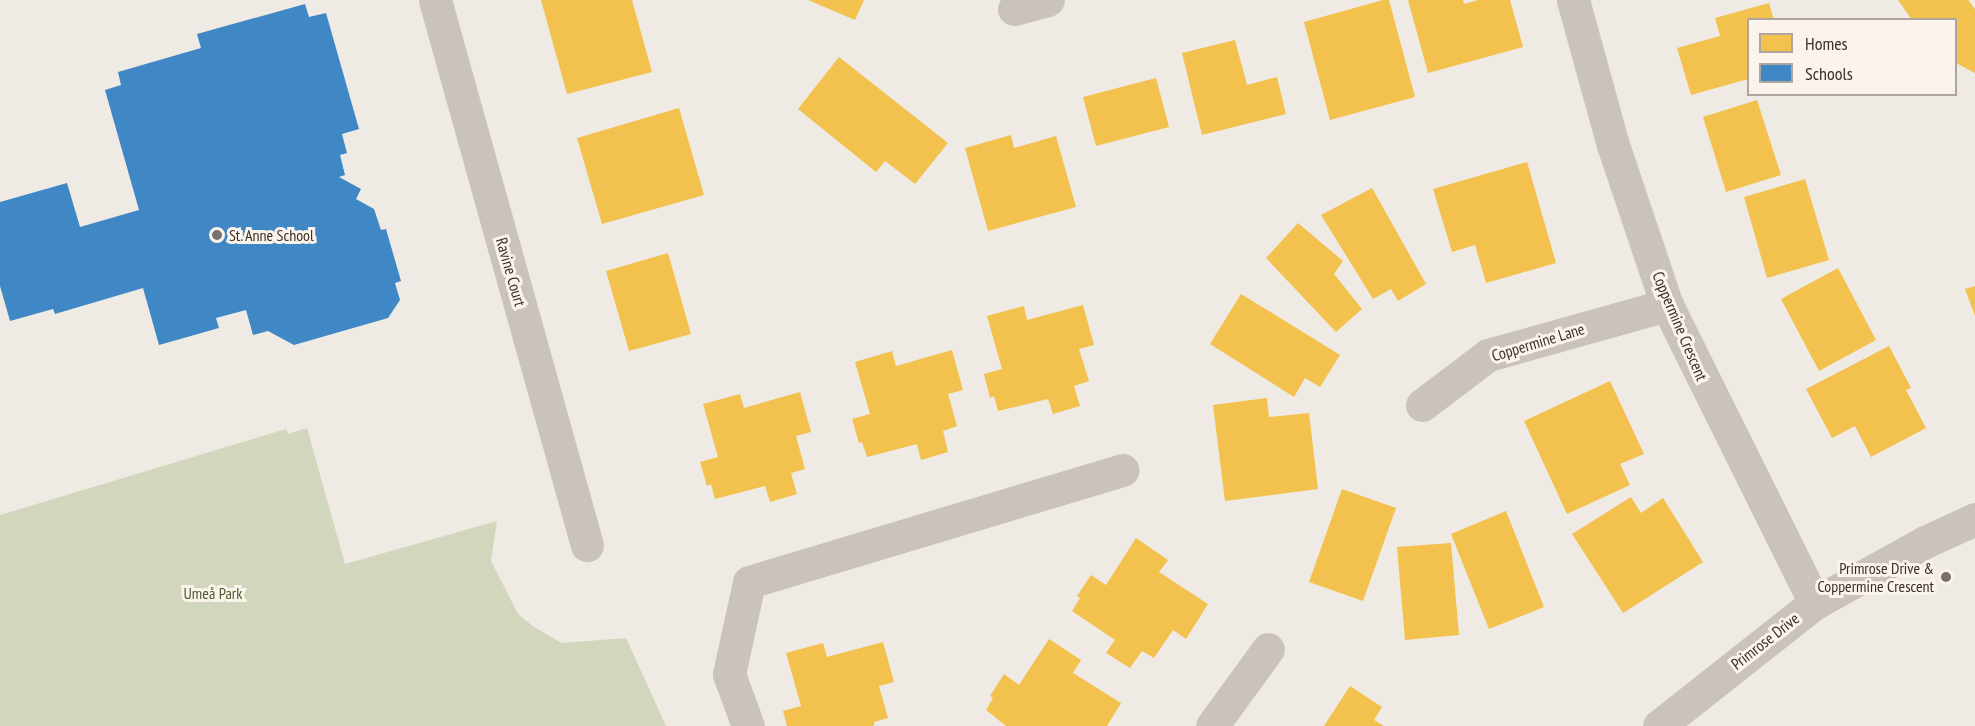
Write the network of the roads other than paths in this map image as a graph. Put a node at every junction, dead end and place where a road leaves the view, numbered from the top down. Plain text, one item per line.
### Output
1 (435, 0) edge
2 (1048, 0) edge
3 (1573, 0) edge
4 (1014, 9) dead end
5 (1667, 305) junction
6 (1422, 405) dead end
7 (1123, 470) dead end
8 (1975, 519) edge
9 (587, 545) dead end
10 (1815, 603) junction
11 (1268, 649) dead end
12 (748, 726) edge
13 (1212, 726) edge
14 (1659, 726) edge

1 - 9 street, Ravine Court
2 - 4 street
3 - 5 street, Coppermine Crescent
5 - 6 street, Coppermine Lane
5 - 10 street, Coppermine Crescent
7 - 12 street
8 - 10 street, Primrose Drive
10 - 14 street, Primrose Drive
11 - 13 street

